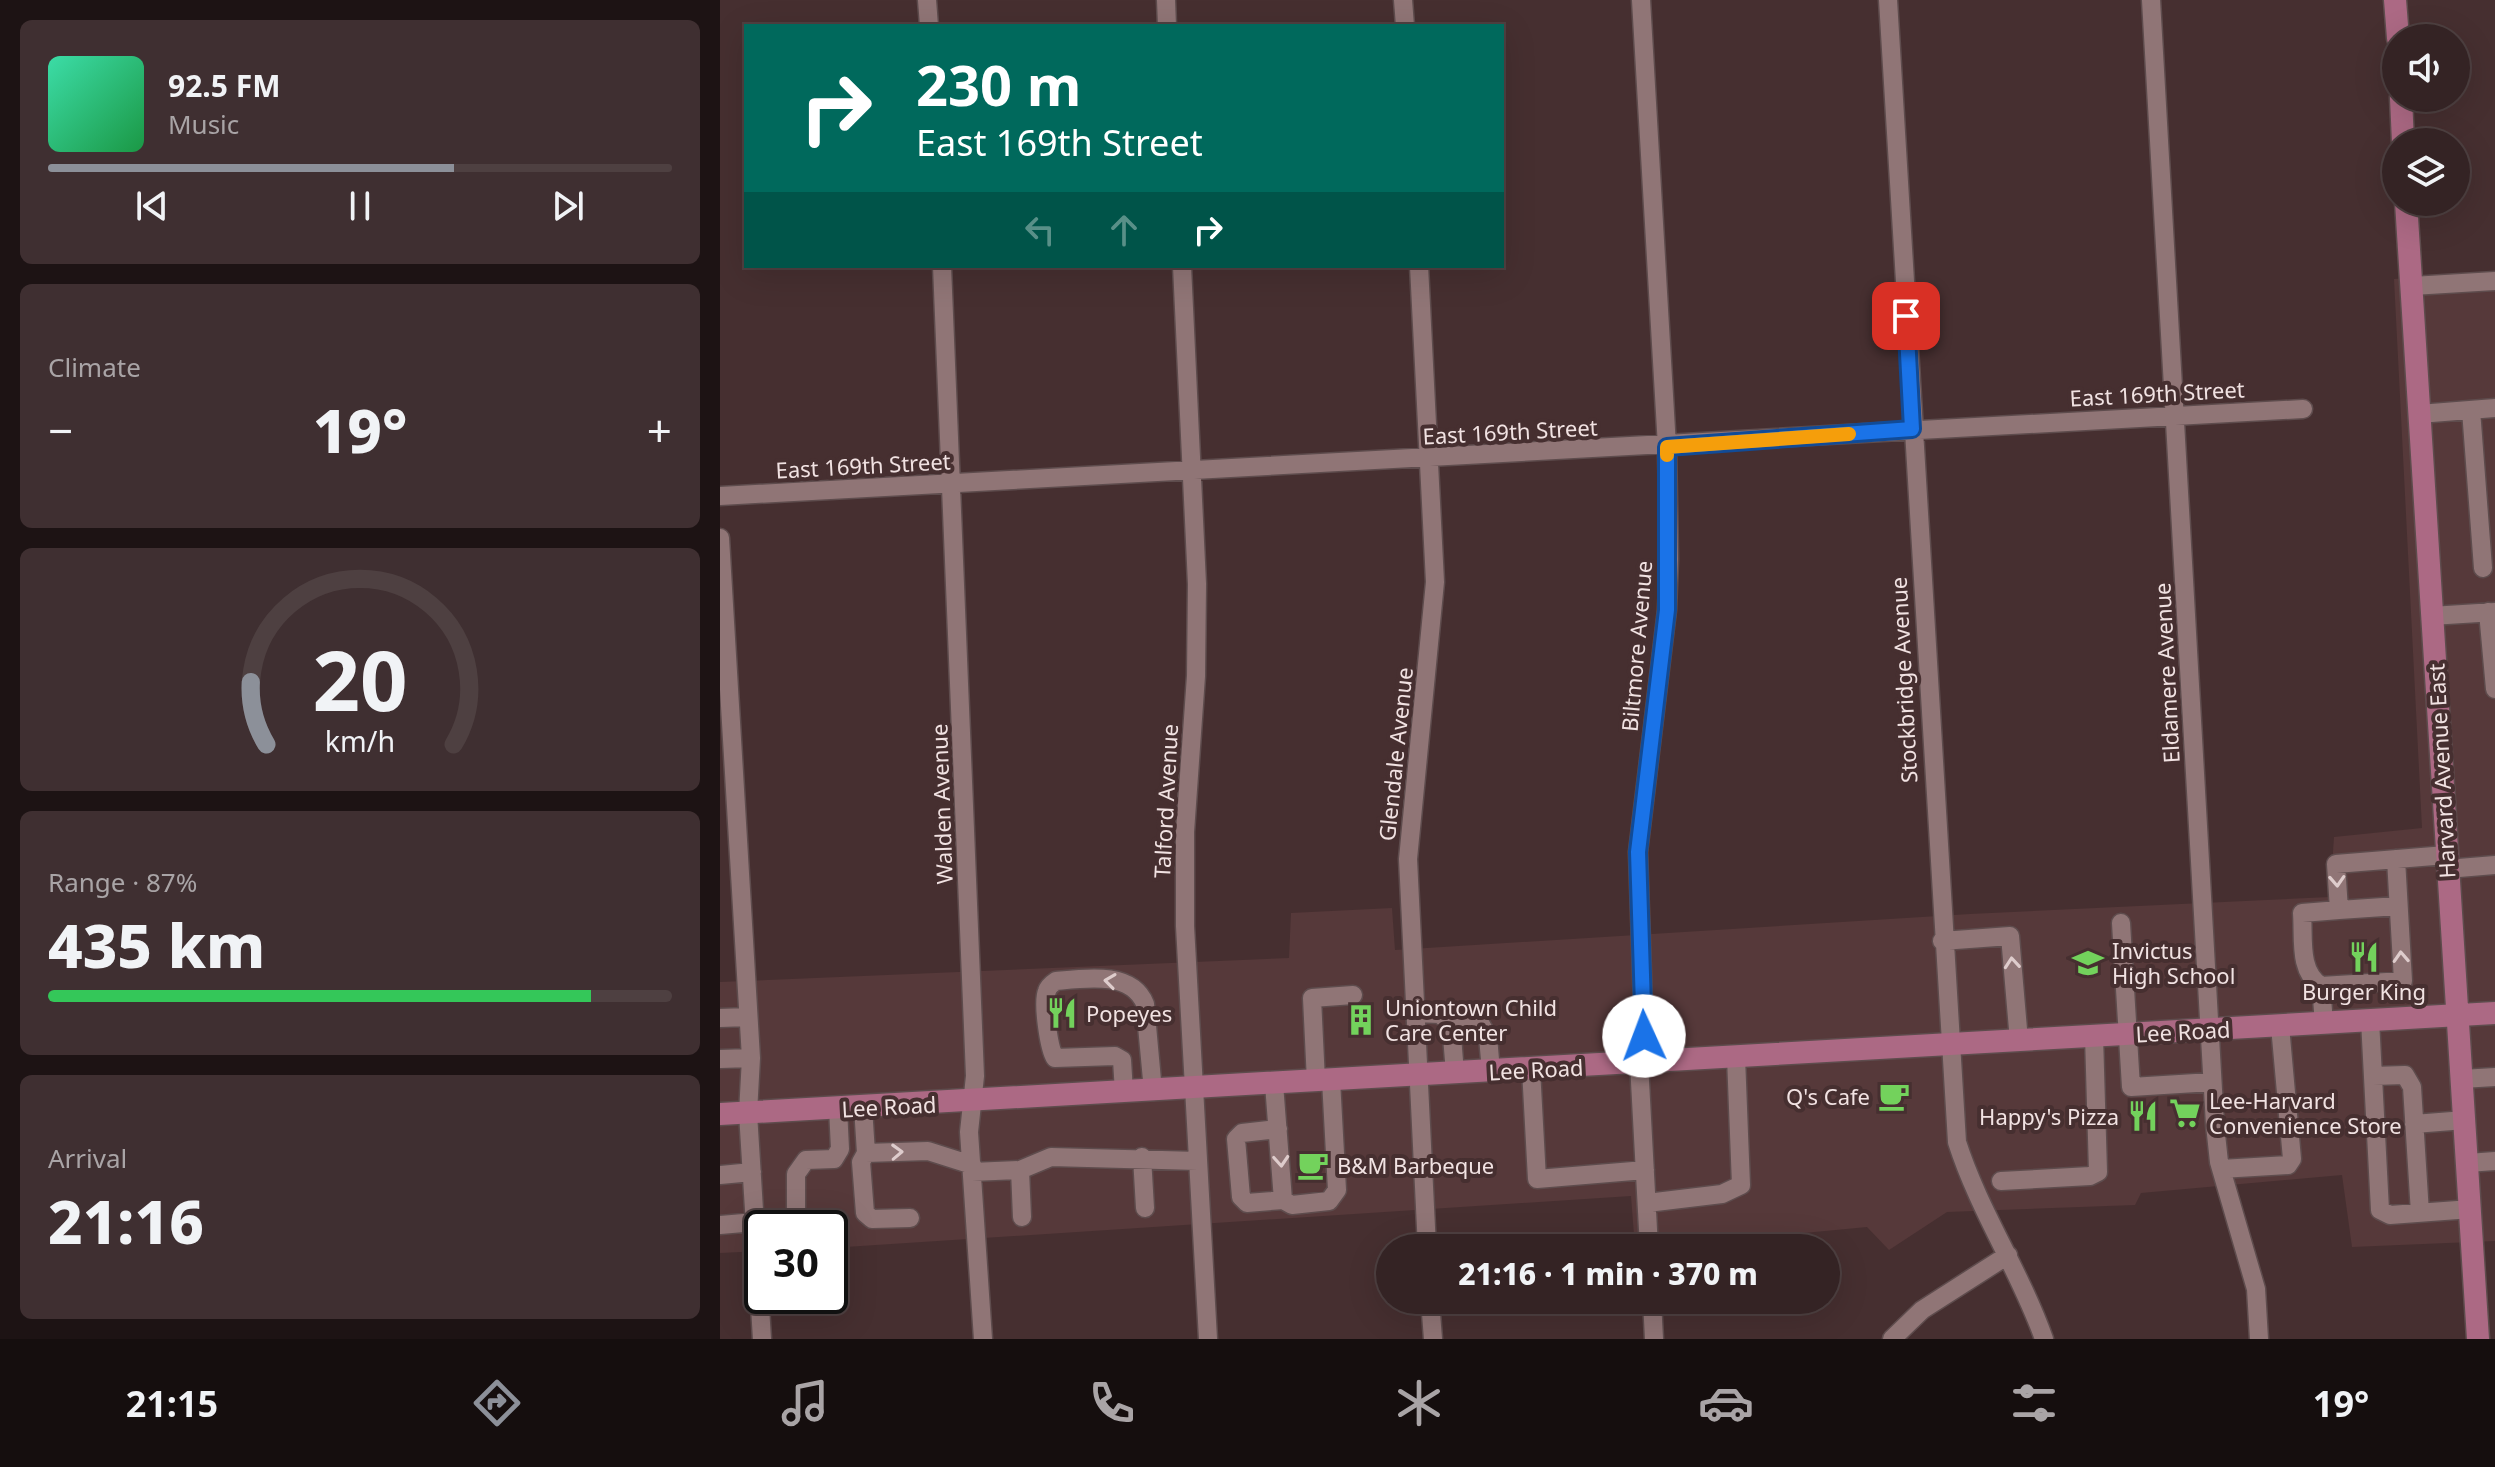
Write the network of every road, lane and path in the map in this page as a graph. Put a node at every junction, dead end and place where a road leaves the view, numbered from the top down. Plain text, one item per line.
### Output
1 (927, 0) edge
2 (1166, 0) edge
3 (1403, 0) edge
4 (1641, 0) edge
5 (1888, 0) edge
6 (2151, 0) edge
7 (2395, 0) edge
8 (929, 24) edge
9 (1167, 24) edge
10 (1405, 24) edge
11 (2397, 24) edge
12 (2407, 216) edge
13 (942, 268) edge
14 (1182, 268) edge
15 (1419, 268) edge
16 (2495, 281) edge
17 (2412, 286) junction
18 (2495, 408) edge
19 (2303, 409) dead end
20 (2471, 410) junction
21 (2419, 414) junction
22 (2176, 416) junction
23 (1912, 429) junction
24 (1667, 447) junction
25 (1430, 459) junction
26 (1194, 470) junction
27 (953, 485) junction
28 (720, 496) edge
29 (720, 538) edge
30 (2483, 568) dead end
31 (2492, 612) edge
32 (2431, 616) junction
33 (2493, 639) edge
34 (2494, 689) edge
35 (2396, 859) junction
36 (2447, 862) junction
37 (2495, 865) edge
38 (2398, 906) junction
39 (2339, 910) junction
40 (2121, 923) dead end
41 (1942, 941) junction
42 (2321, 986) junction
43 (1353, 995) dead end
44 (1414, 1013) junction
45 (2495, 1013) edge
46 (2456, 1016) junction
47 (748, 1017) junction
48 (720, 1018) edge
49 (2370, 1020) junction
50 (2324, 1023) junction
51 (1451, 1024) junction
52 (2280, 1026) junction
53 (2209, 1030) junction
54 (2128, 1034) junction
55 (2094, 1036) junction
56 (2019, 1041) junction
57 (1948, 1045) junction
58 (1736, 1057) junction
59 (751, 1058) junction
60 (720, 1059) edge
61 (1639, 1063) junction
62 (1531, 1069) junction
63 (1491, 1071) junction
64 (1455, 1073) junction
65 (1416, 1075) junction
66 (2373, 1076) junction
67 (2495, 1077) edge
68 (2462, 1079) junction
69 (1324, 1081) junction
70 (2212, 1082) junction
71 (1274, 1084) junction
72 (1193, 1088) junction
73 (1153, 1091) junction
74 (1124, 1092) junction
75 (972, 1101) junction
76 (863, 1107) junction
77 (838, 1108) junction
78 (748, 1113) junction
79 (720, 1114) edge
80 (2465, 1120) junction
81 (2414, 1124) junction
82 (1278, 1129) junction
83 (866, 1153) junction
84 (1142, 1157) junction
85 (1198, 1161) junction
86 (2495, 1161) edge
87 (2468, 1163) junction
88 (972, 1168) junction
89 (2221, 1169) junction
90 (1020, 1170) junction
91 (1645, 1170) junction
92 (752, 1172) junction
93 (720, 1175) edge
94 (2001, 1181) dead end
95 (1283, 1200) junction
96 (1647, 1203) junction
97 (1145, 1208) dead end
98 (2471, 1209) junction
99 (756, 1210) edge
100 (796, 1210) edge
101 (2420, 1213) junction
102 (1022, 1217) dead end
103 (910, 1218) dead end
104 (720, 1225) edge
105 (744, 1229) edge
106 (1426, 1234) edge
107 (1648, 1234) edge
108 (2008, 1255) junction
109 (761, 1314) edge
110 (1431, 1314) edge
111 (1653, 1314) edge
112 (762, 1339) edge
113 (983, 1339) edge
114 (1208, 1339) edge
115 (1433, 1339) edge
116 (1654, 1339) edge
117 (1892, 1339) edge
118 (2044, 1339) edge
119 (2259, 1339) edge
120 (2478, 1339) edge

1 - 8 street
2 - 9 street
3 - 10 street
4 - 24 street, Biltmore Avenue
5 - 23 street, Stockbridge Avenue
6 - 22 street, Eldamere Avenue
7 - 11 main road
12 - 17 main road, Harvard Avenue East
13 - 27 street, Walden Avenue
14 - 26 street, Talford Avenue
15 - 25 street, Glendale Avenue
16 - 17 street
17 - 21 main road, Harvard Avenue East
18 - 20 street
19 - 22 street, East 169th Street
20 - 21 street
20 - 30 street
21 - 32 main road, Harvard Avenue East
22 - 23 street, East 169th Street
22 - 53 street, Eldamere Avenue
23 - 24 street, East 169th Street
23 - 41 street, Stockbridge Avenue
24 - 25 street, East 169th Street
24 - 61 street, Biltmore Avenue
25 - 26 street, East 169th Street
25 - 44 street, Glendale Avenue
26 - 27 street, East 169th Street
26 - 72 street, Talford Avenue
27 - 28 street, East 169th Street
27 - 75 street, Walden Avenue
29 - 47 street
31 - 32 street
31 - 33 street
32 - 36 main road, Harvard Avenue East
33 - 34 street
35 - 36 street
35 - 38 street
35 -> 39 street
36 - 37 street
36 - 46 main road, Harvard Avenue East
38 - 39 street
42 -> 38 street
39 - 42 street
40 - 54 street
56 -> 41 street
41 - 57 street, Stockbridge Avenue
42 - 50 street
43 - 69 street
44 - 51 street
44 - 65 street, Glendale Avenue
45 - 46 main road, Lee Road
46 - 49 main road, Lee Road
46 - 68 main road, Harvard Avenue East
47 - 48 street
47 - 59 street
49 - 50 main road, Lee Road
49 - 66 street
50 - 52 main road, Lee Road
51 - 63 street
51 - 64 street
52 - 53 main road, Lee Road
52 - 89 street
53 - 54 main road, Lee Road
53 - 70 street, Eldamere Avenue
54 - 55 main road, Lee Road
54 - 70 street
55 - 56 main road, Lee Road
55 - 94 street
56 - 57 main road, Lee Road
57 - 58 main road, Lee Road
57 - 108 street, Stockbridge Avenue
58 - 61 main road, Lee Road
58 - 96 street
59 - 60 street
59 - 78 street
61 - 62 main road, Lee Road
61 - 91 street, Biltmore Avenue
62 - 63 main road, Lee Road
62 - 91 street
63 - 64 main road, Lee Road
64 - 65 main road, Lee Road
65 - 69 main road, Lee Road
65 - 106 street, Glendale Avenue
66 - 81 street
66 - 101 street
67 - 68 street
68 - 80 main road, Harvard Avenue East
69 - 71 main road, Lee Road
69 - 95 street
70 - 89 street, Eldamere Avenue
71 - 72 main road, Lee Road
71 - 82 street
72 - 73 main road, Lee Road
72 - 85 street, Talford Avenue
73 - 74 main road, Lee Road
73 -> 74 street
74 - 75 main road, Lee Road
75 - 76 main road, Lee Road
75 - 88 street, Walden Avenue
76 - 77 main road, Lee Road
76 - 83 street
77 - 78 main road, Lee Road
77 - 100 street
78 - 79 main road, Lee Road
78 - 92 street
80 - 81 street
80 - 87 main road, Harvard Avenue East
81 - 101 street
82 -> 95 street
82 - 95 street
83 -> 88 street
83 - 103 street
84 - 85 street
84 - 90 street
84 - 97 street
85 - 114 street, Talford Avenue
86 - 87 street
87 - 98 main road, Harvard Avenue East
88 - 90 street
88 - 113 street, Walden Avenue
89 - 119 street, Eldamere Avenue
90 - 102 street
91 - 96 street, Biltmore Avenue
92 - 93 street
92 - 99 street
96 - 107 street, Biltmore Avenue
98 - 101 street
98 - 120 main road, Harvard Avenue East
104 - 105 street
108 - 117 street
108 - 118 street, Stockbridge Avenue
109 - 112 street
110 - 115 street
111 - 116 street

